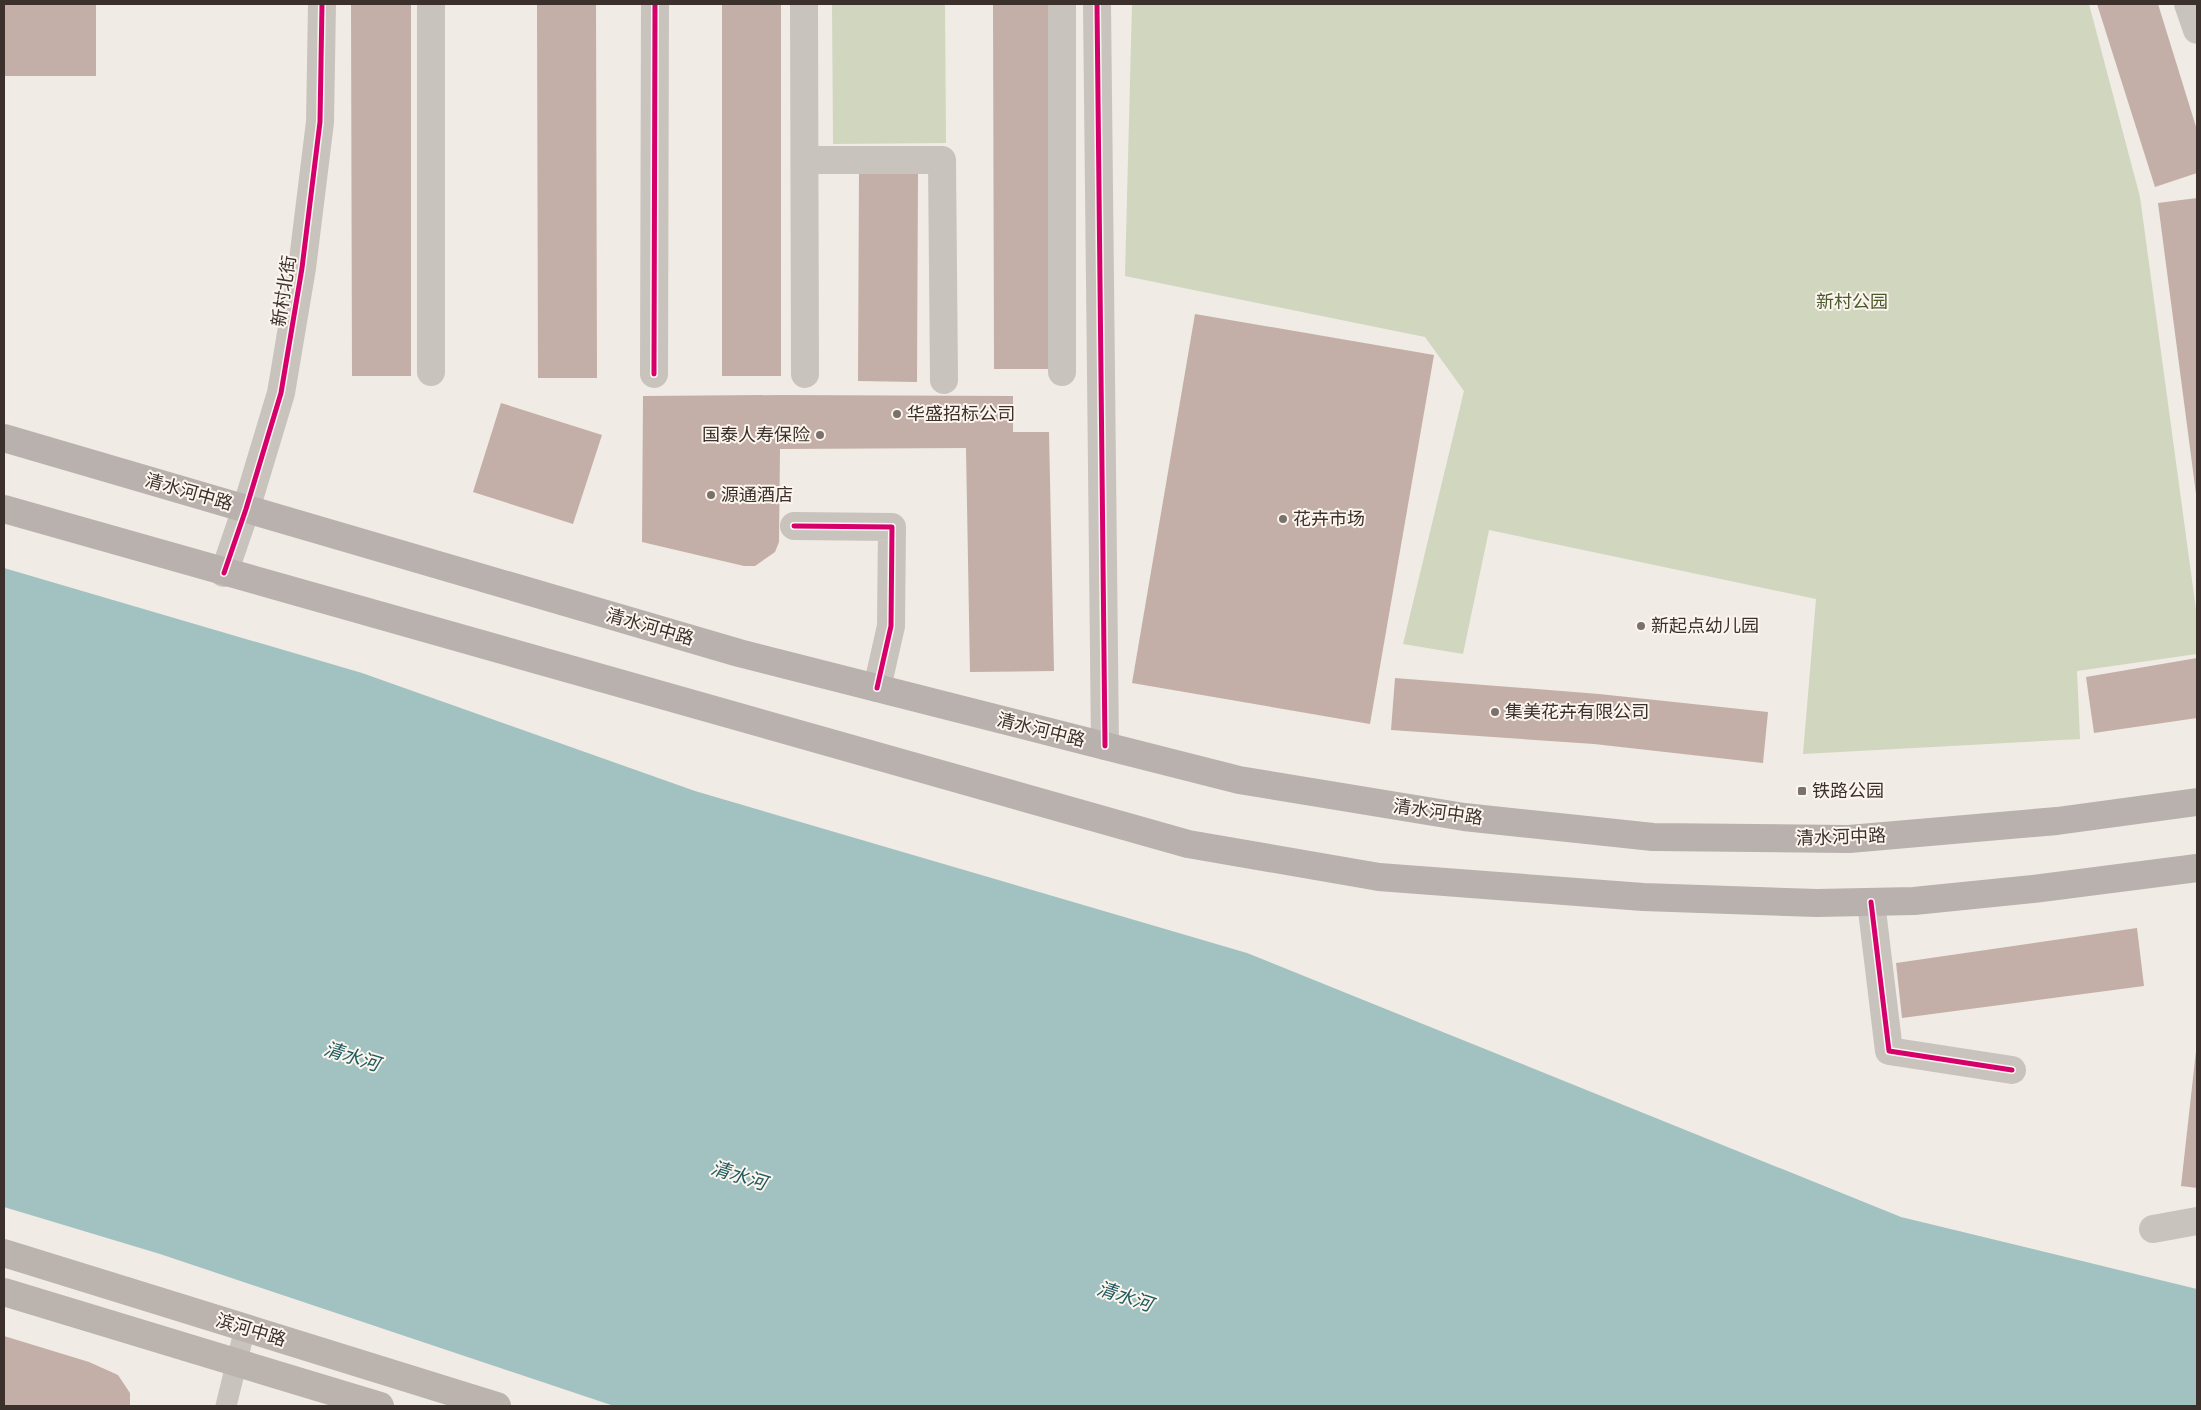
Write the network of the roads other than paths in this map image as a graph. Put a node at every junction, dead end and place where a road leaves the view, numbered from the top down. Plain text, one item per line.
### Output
1 (322, 4) edge
2 (431, 4) edge
3 (655, 4) edge
4 (804, 4) edge
5 (1062, 4) edge
6 (1097, 4) edge
7 (2188, 4) edge
8 (2197, 30) edge
9 (805, 160) junction
10 (431, 372) dead end
11 (1062, 372) dead end
12 (654, 374) dead end
13 (805, 374) dead end
14 (944, 380) dead end
15 (4, 438) edge
16 (246, 509) junction
17 (4, 510) edge
18 (794, 526) dead end
19 (224, 573) junction
20 (877, 688) junction
21 (1105, 746) junction
22 (2197, 802) edge
23 (2197, 868) edge
24 (1871, 902) junction
25 (2012, 1070) dead end
26 (2197, 1221) edge
27 (2154, 1229) dead end
28 (4, 1253) edge
29 (4, 1292) edge
30 (245, 1328) junction
31 (236, 1362) junction
32 (226, 1406) edge
33 (380, 1406) edge
34 (498, 1406) edge

1 - 16 street, 新村北街
2 - 10 street
3 - 12 street
4 - 9 street
5 - 11 street
6 - 21 street
7 - 8 street
9 - 13 street
9 - 14 street
15 - 16 main road, 清水河中路
16 - 19 street, 新村北街
16 - 20 main road, 清水河中路
17 - 19 main road
18 - 20 street
19 - 24 main road
20 - 21 main road, 清水河中路
21 - 22 main road, 清水河中路
23 - 24 main road
24 - 25 street
26 - 27 street
28 - 30 main road, 滨河中路
29 - 31 main road, 滨河中路
30 - 31 lane
30 - 34 main road, 滨河中路
31 - 32 lane
31 - 33 main road, 滨河中路

